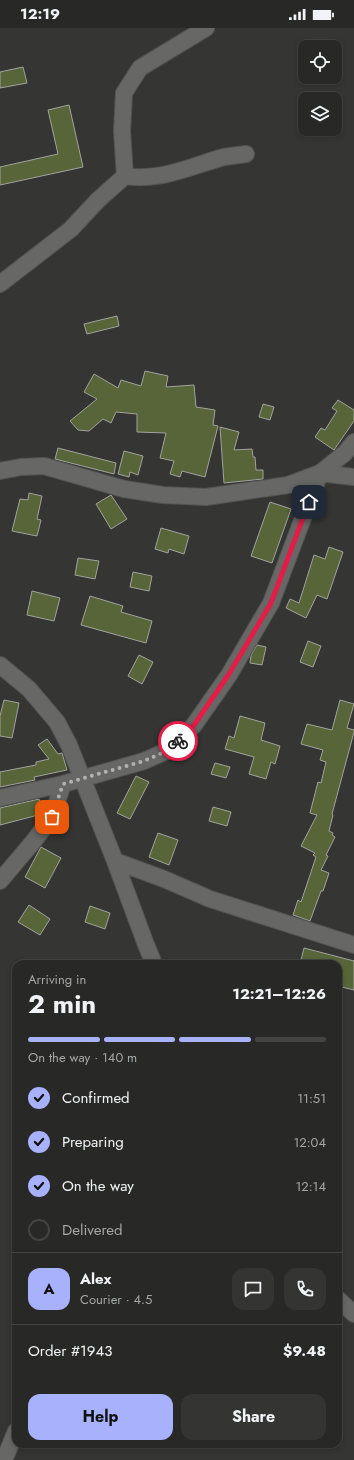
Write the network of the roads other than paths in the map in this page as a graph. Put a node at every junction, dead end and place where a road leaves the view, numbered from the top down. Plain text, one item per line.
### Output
1 (206, 28) edge
2 (246, 154) dead end
3 (125, 176) junction
4 (0, 284) edge
5 (354, 442) edge
6 (0, 471) edge
7 (320, 473) junction
8 (354, 477) edge
9 (0, 665) edge
10 (83, 777) junction
11 (63, 784) junction
12 (0, 798) edge
13 (115, 861) junction
14 (0, 881) edge
15 (354, 945) edge
16 (152, 960) edge
17 (342, 1303) edge
18 (354, 1314) edge
19 (12, 1441) edge
20 (4, 1460) edge

1 - 3 street
2 - 3 street
3 - 4 street
5 - 7 street
6 - 7 street
7 - 8 street
7 - 10 street
9 - 10 street
10 - 11 street
10 - 13 street
11 - 12 street
11 - 14 street
13 - 15 street
13 - 16 street
17 - 18 street
19 - 20 street

